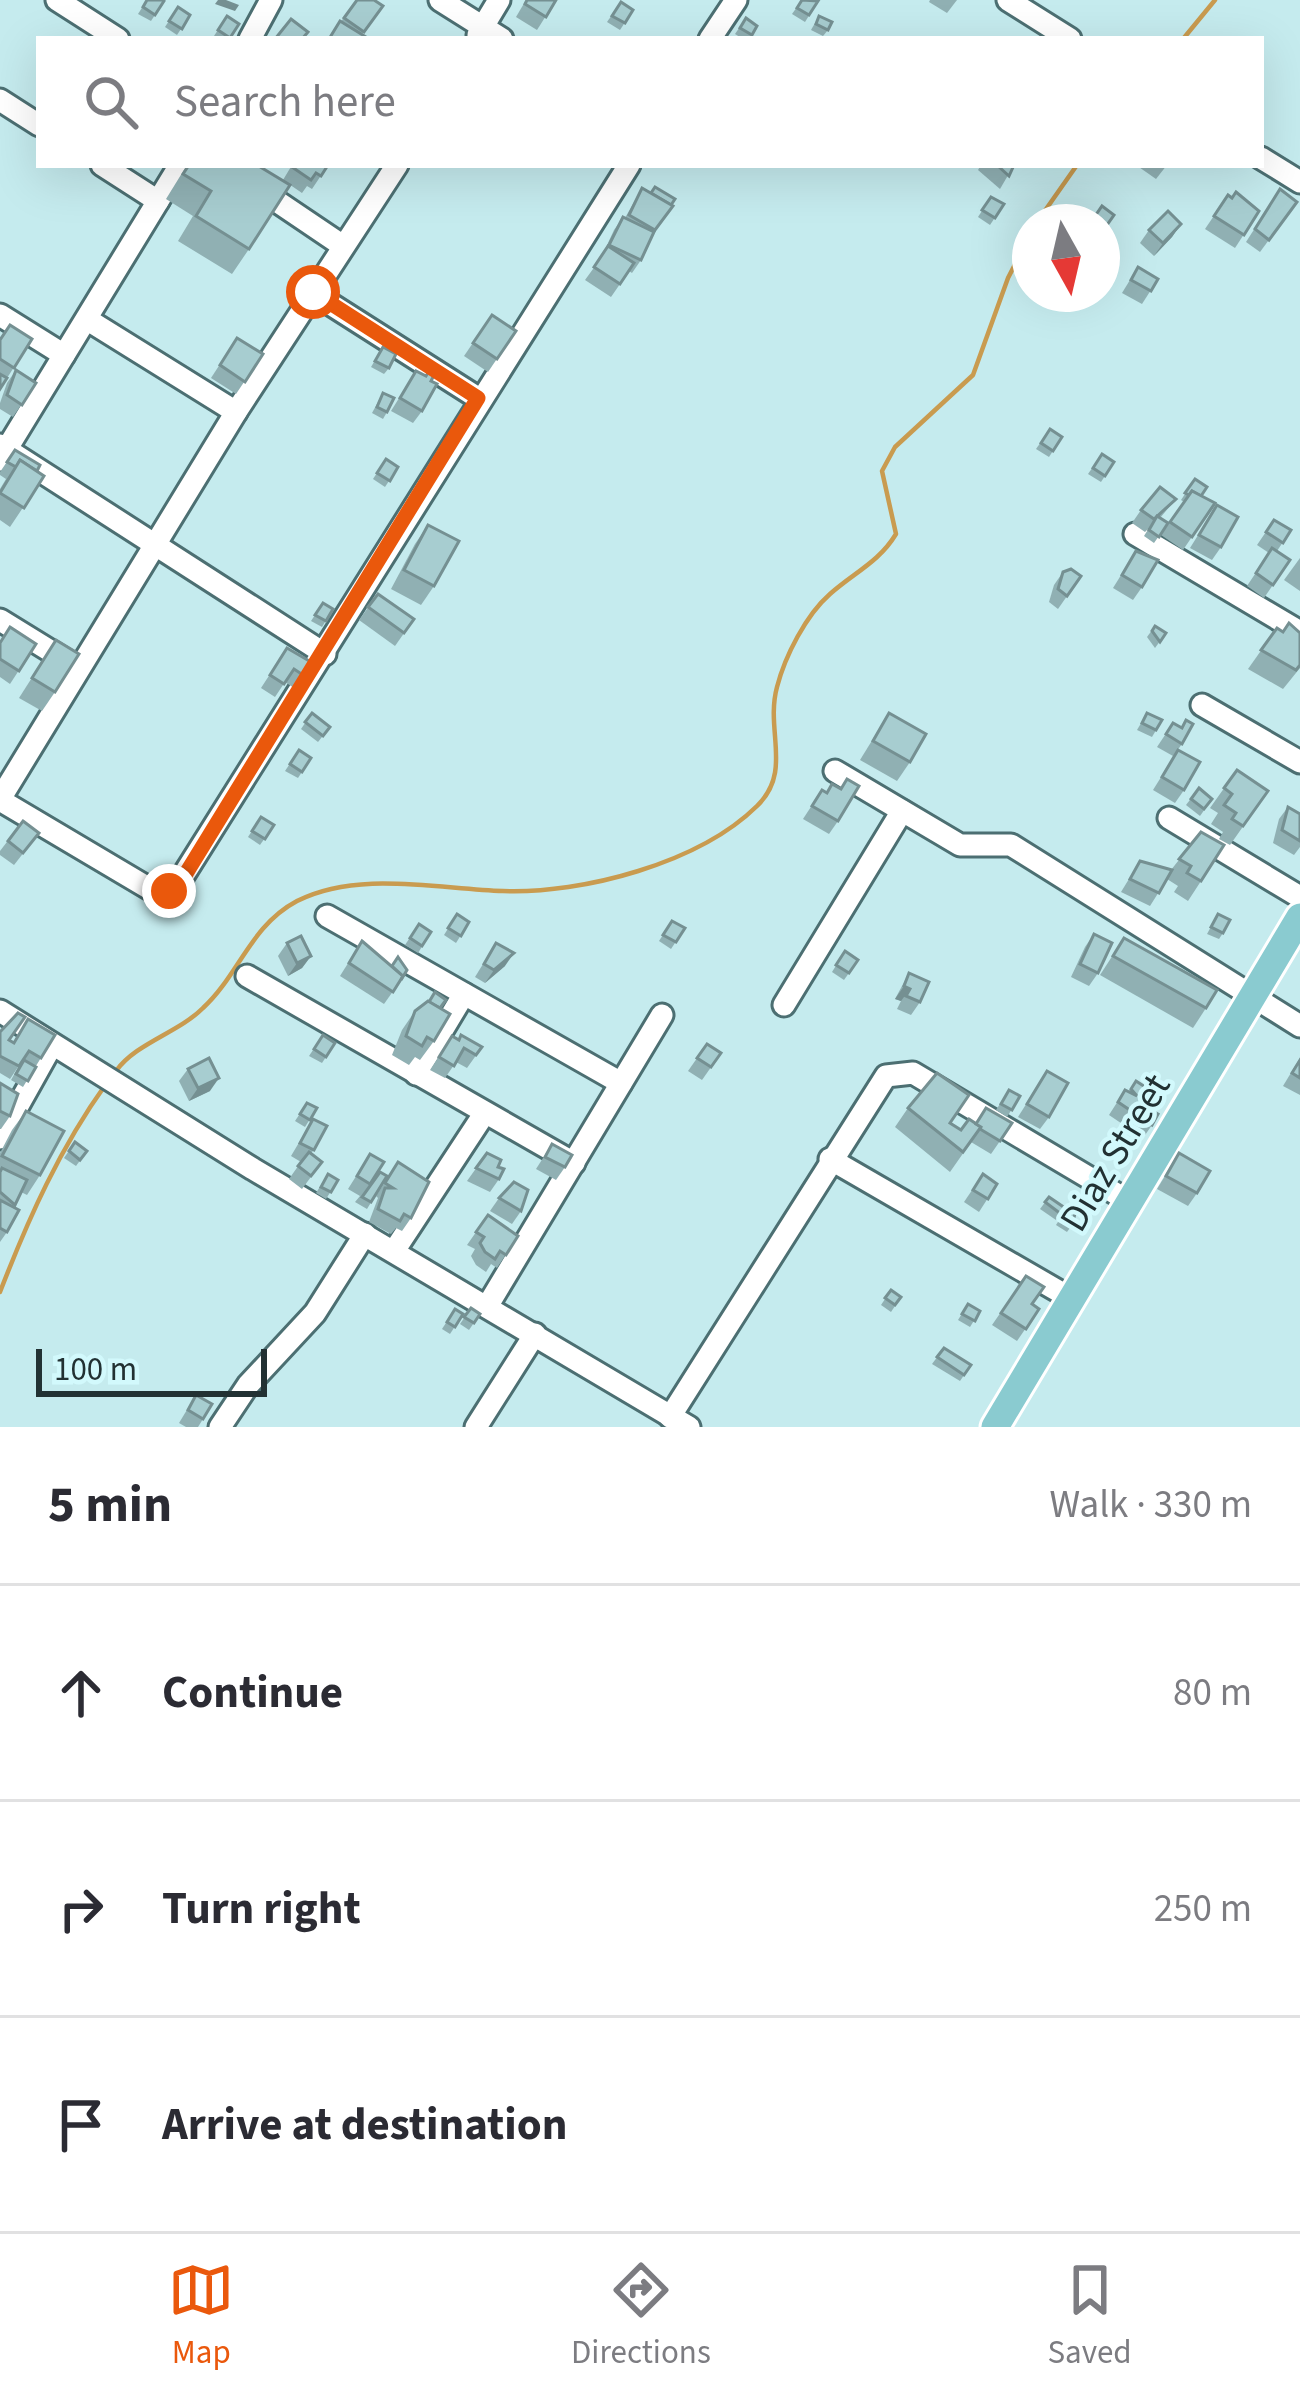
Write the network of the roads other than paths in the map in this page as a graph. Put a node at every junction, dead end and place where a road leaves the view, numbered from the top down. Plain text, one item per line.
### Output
1 (57, 0) edge
2 (440, 0) edge
3 (499, 0) edge
4 (1008, 0) edge
5 (728, 2) edge
6 (261, 4) edge
7 (487, 35) edge
8 (113, 36) edge
9 (251, 36) edge
10 (711, 36) edge
11 (1065, 36) edge
12 (0, 100) edge
13 (36, 123) edge
14 (1264, 160) edge
15 (107, 168) edge
16 (178, 168) edge
17 (228, 168) edge
18 (395, 168) edge
19 (627, 168) edge
20 (1300, 182) edge
21 (158, 201) junction
22 (343, 246) junction
23 (313, 292) junction
24 (0, 315) edge
25 (88, 320) junction
26 (64, 355) junction
27 (478, 398) junction
28 (236, 412) junction
29 (2, 451) edge
30 (1135, 534) dead end
31 (156, 541) junction
32 (0, 620) edge
33 (1300, 632) edge
34 (325, 654) junction
35 (79, 668) junction
36 (1202, 706) dead end
37 (1300, 762) edge
38 (835, 771) dead end
39 (0, 799) edge
40 (902, 811) junction
41 (1169, 818) dead end
42 (1300, 897) edge
43 (327, 916) dead end
44 (1300, 917) edge
45 (248, 976) dead end
46 (464, 994) junction
47 (1253, 994) junction
48 (784, 1005) dead end
49 (0, 1011) edge
50 (662, 1015) dead end
51 (1300, 1026) edge
52 (52, 1045) junction
53 (416, 1074) junction
54 (621, 1083) junction
55 (8, 1101) edge
56 (484, 1114) junction
57 (0, 1138) edge
58 (830, 1159) junction
59 (574, 1162) junction
60 (1130, 1202) junction
61 (365, 1234) junction
62 (394, 1251) junction
63 (1072, 1299) junction
64 (488, 1305) junction
65 (535, 1334) junction
66 (680, 1422) edge
67 (220, 1427) edge
68 (476, 1427) edge
69 (995, 1427) edge

1 - 8 street
2 - 7 street
3 - 7 street
4 - 11 street
5 - 10 street
6 - 9 street
12 - 13 street
14 - 20 street
15 - 21 street
16 - 21 street
17 - 22 street
18 - 22 street
19 - 27 street
21 - 25 street
22 - 23 street
23 - 27 street
23 - 28 street
24 - 26 street
25 - 26 street
25 - 28 street
26 - 29 street
27 - 34 street
28 - 31 street
29 - 31 street
30 - 33 street
31 - 34 street
31 - 35 street
32 - 35 street
34 - 39 street
35 - 39 street
36 - 37 street
38 - 40 street
40 - 47 street
40 - 48 street
41 - 42 street
43 - 46 street
44 - 47 main road, Diaz Street
45 - 53 street
46 - 53 street
46 - 54 street
47 - 51 street
47 - 60 main road, Diaz Street
49 - 52 street
50 - 54 street
52 - 55 street
52 - 61 street
53 - 56 street
54 - 59 street
55 - 57 street
56 - 59 street
56 - 62 street
58 - 60 street
58 - 63 street
58 - 66 street
59 - 64 street
60 - 63 main road, Diaz Street
61 - 62 street
61 - 67 street
62 - 64 street
63 - 69 main road, Diaz Street
64 - 65 street
65 - 66 street
65 - 68 street

